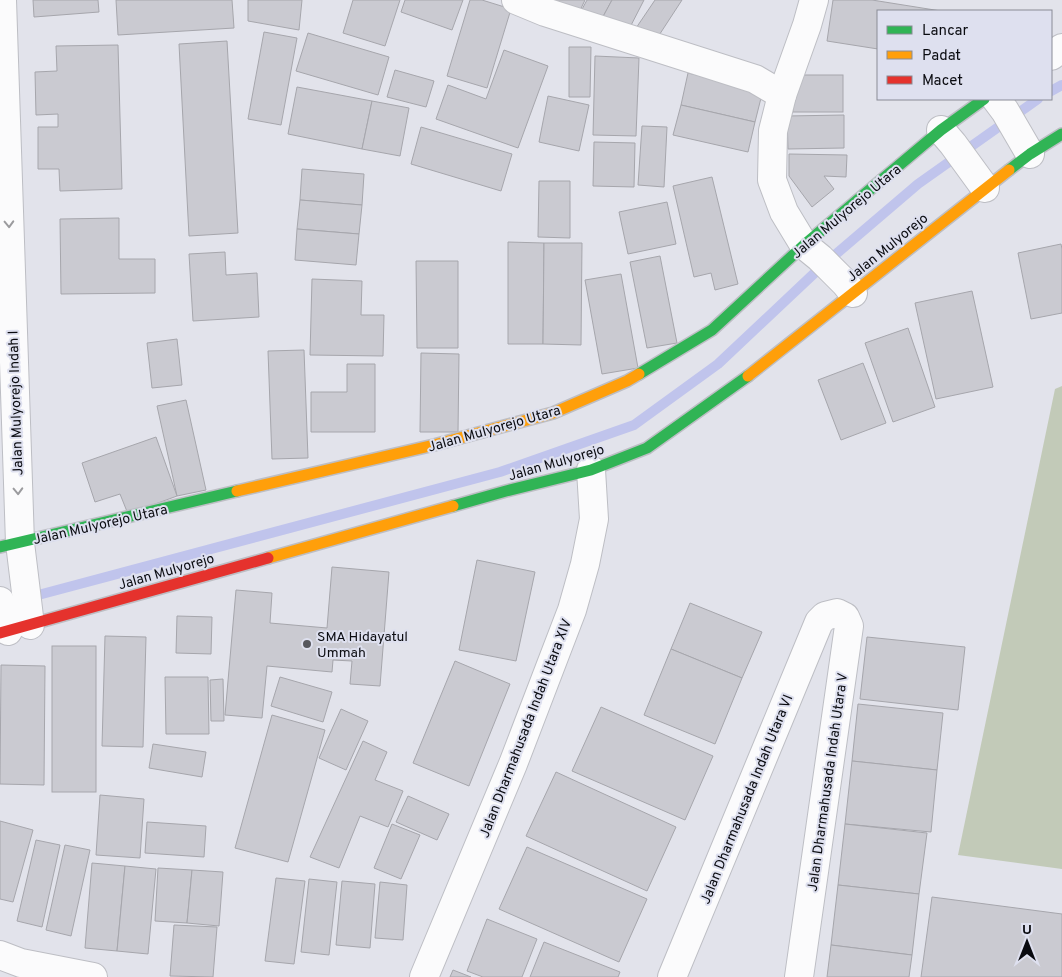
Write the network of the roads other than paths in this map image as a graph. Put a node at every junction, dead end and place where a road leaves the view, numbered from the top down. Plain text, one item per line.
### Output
1 (516, 0) edge
2 (814, 0) edge
3 (2, 17) edge
4 (782, 95) junction
5 (995, 103) edge
6 (1062, 134) edge
7 (947, 137) junction
8 (1026, 147) junction
9 (980, 181) junction
10 (812, 252) junction
11 (849, 288) junction
12 (592, 470) junction
13 (13, 550) edge
14 (11, 618) edge
15 (819, 622) joint
16 (13, 965) edge
17 (93, 977) edge
18 (424, 977) edge
19 (672, 977) edge
20 (799, 977) edge

1 - 4 street
2 - 4 street
3 -> 13 street, Jalan Mulyorejo Indah I
4 - 10 street
5 - 7 main road, Jalan Mulyorejo Utara
5 - 8 street
6 - 8 main road, Jalan Mulyorejo
7 - 9 street
7 - 10 main road, Jalan Mulyorejo Utara
8 - 9 main road, Jalan Mulyorejo
9 - 11 main road, Jalan Mulyorejo
10 - 11 street
10 - 13 main road, Jalan Mulyorejo Utara
11 - 12 main road, Jalan Mulyorejo
12 - 14 main road, Jalan Mulyorejo
12 - 18 street, Jalan Dharmahusada Indah Utara XIV
13 - 14 street, Jalan Mulyorejo Indah I
15 - 19 street, Jalan Dharmahusada Indah Utara VI
15 - 20 street, Jalan Dharmahusada Indah Utara V
16 - 17 street

